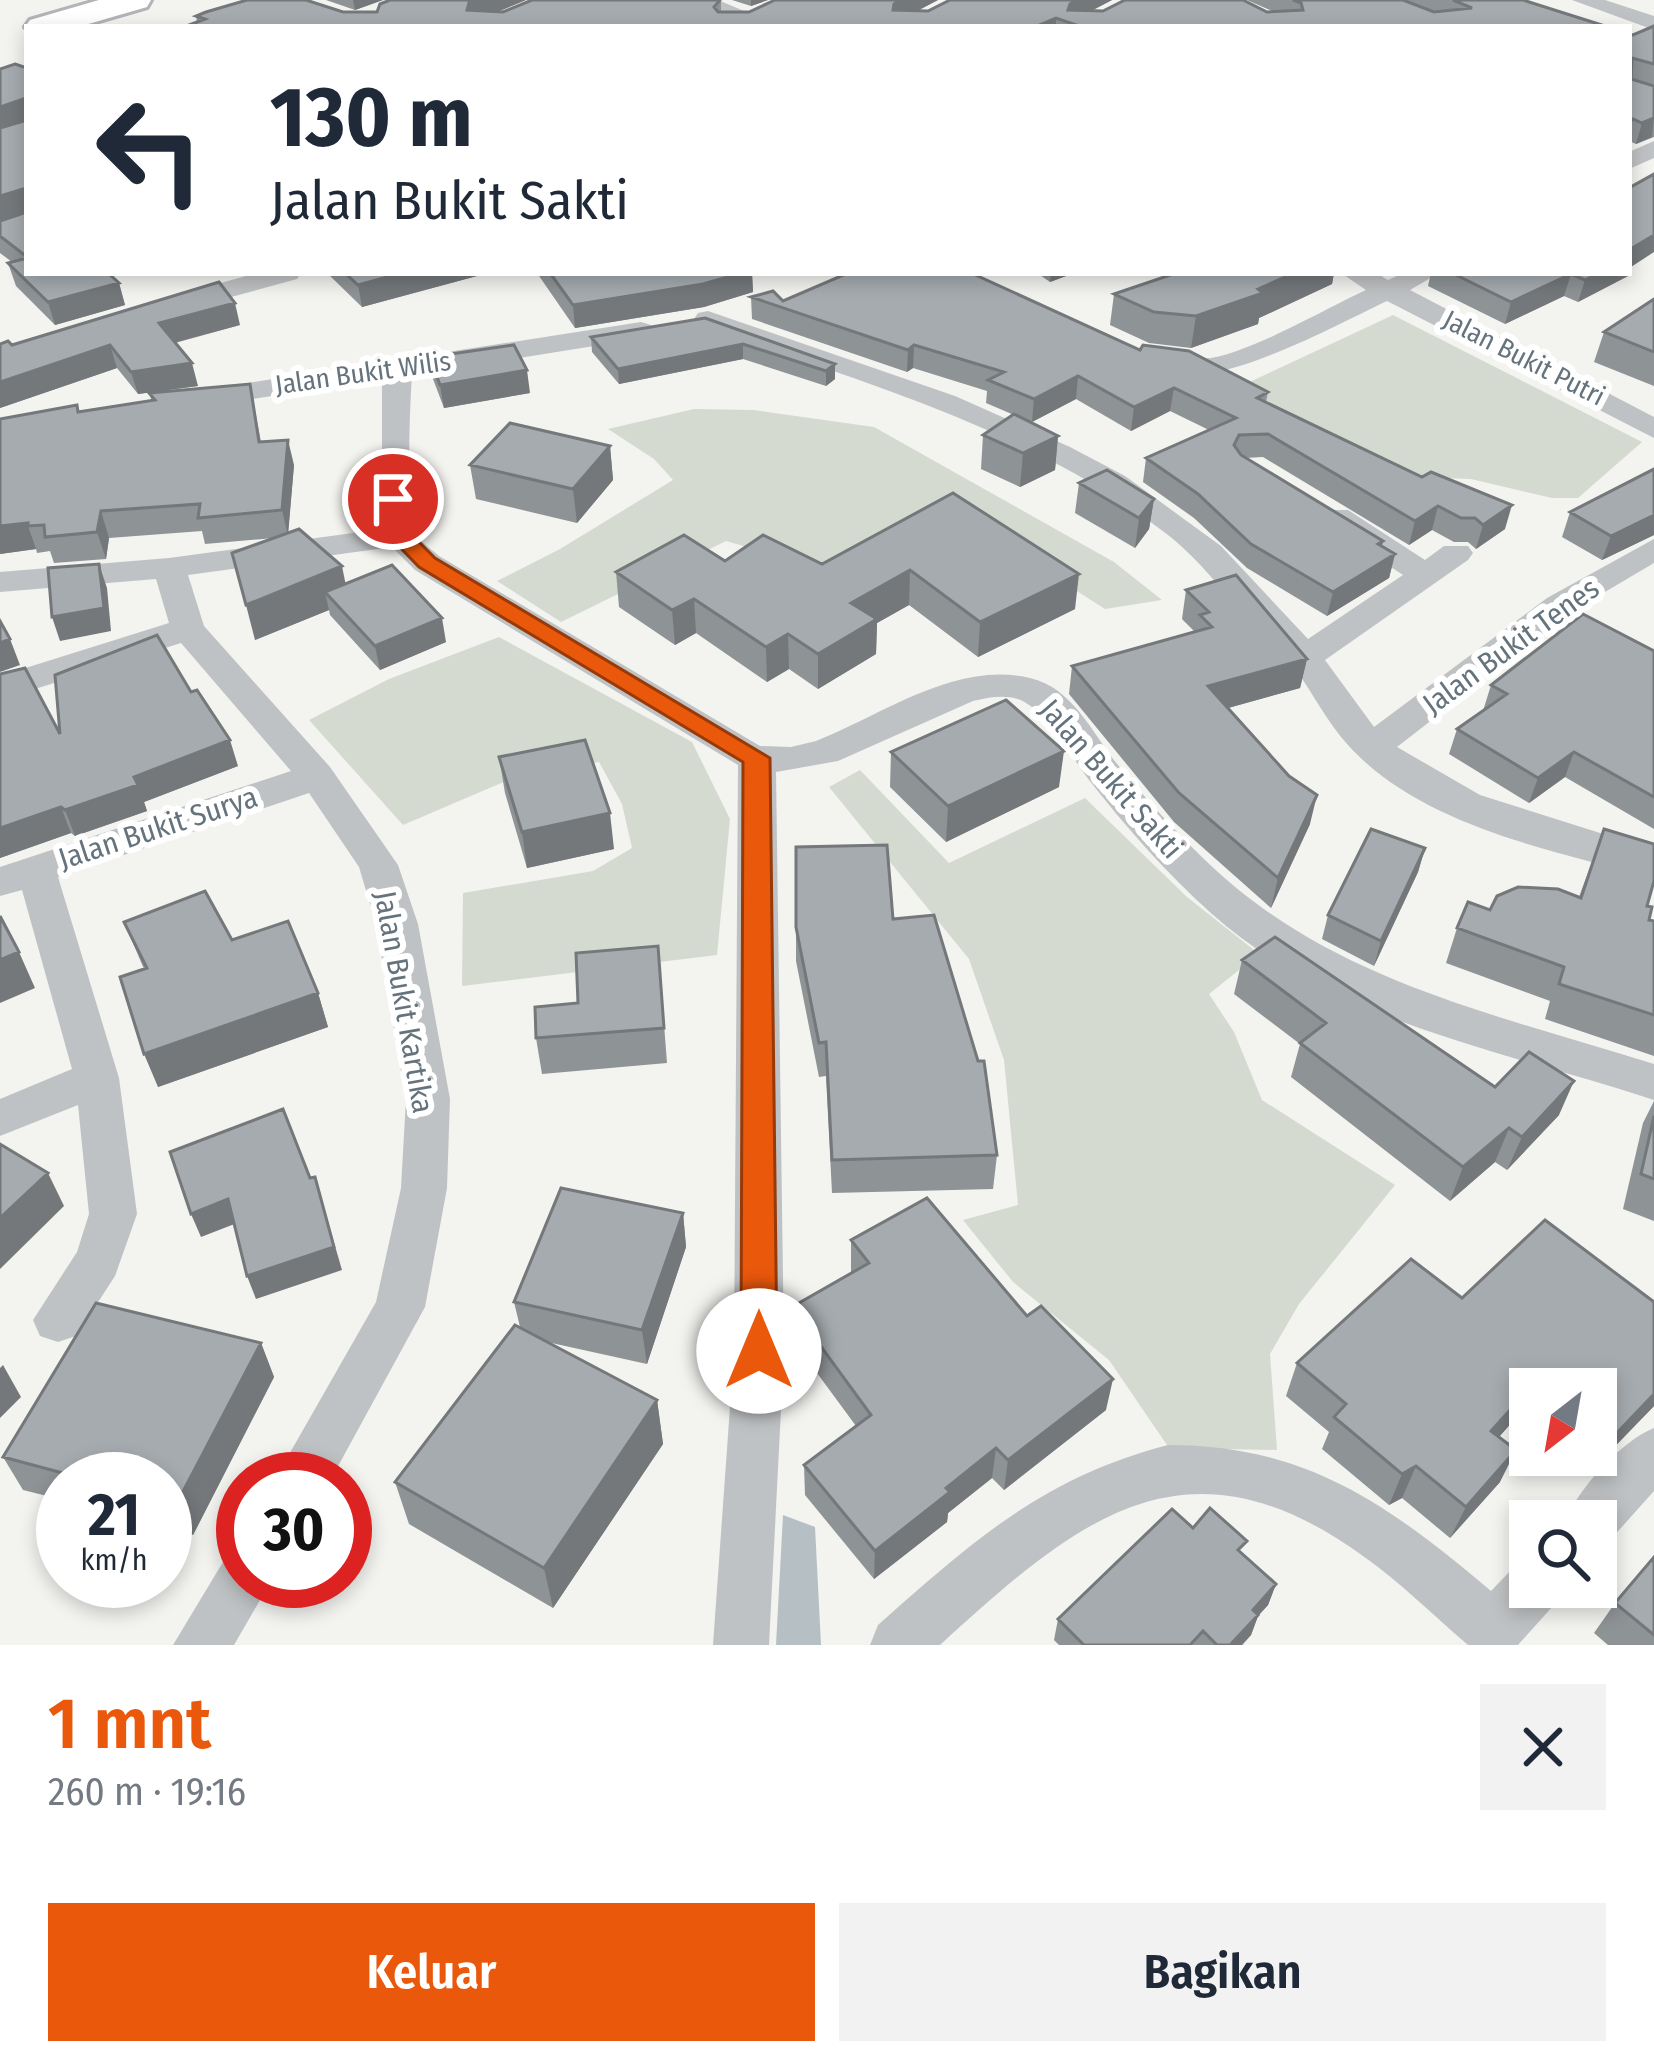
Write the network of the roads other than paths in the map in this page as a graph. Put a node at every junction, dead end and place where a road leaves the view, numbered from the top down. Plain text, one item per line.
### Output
1 (88, 0) edge
2 (135, 0) edge
3 (697, 0) edge
4 (1583, 0) edge
5 (750, 20) edge
6 (34, 24) edge
7 (42, 24) edge
8 (1630, 24) edge
9 (275, 276) edge
10 (1361, 276) edge
11 (1420, 276) edge
12 (1392, 291) junction
13 (770, 303) edge
14 (142, 314) edge
15 (686, 323) junction
16 (1142, 358) edge
17 (398, 371) junction
18 (1654, 395) edge
19 (170, 404) edge
20 (1619, 406) junction
21 (1654, 429) edge
22 (1315, 504) edge
23 (400, 536) junction
24 (1654, 549) edge
25 (1456, 553) dead end
26 (169, 568) junction
27 (1426, 575) junction
28 (0, 582) edge
29 (1559, 605) junction
30 (1597, 626) edge
31 (188, 629) junction
32 (1305, 657) junction
33 (0, 688) edge
34 (1372, 748) junction
35 (757, 758) junction
36 (317, 776) junction
37 (1654, 864) edge
38 (18, 875) edge
39 (97, 1078) junction
40 (1654, 1082) edge
41 (0, 1118) edge
42 (58, 1320) dead end
43 (317, 1452) edge
44 (1654, 1453) edge
45 (1611, 1500) edge
46 (225, 1608) edge
47 (1520, 1608) edge
48 (1501, 1638) edge
49 (201, 1645) edge
50 (741, 1645) edge
51 (898, 1645) edge

1 - 6 highway
2 - 7 highway
3 - 5 street
4 - 8 street
9 - 14 street
10 - 12 street, Jalan Bukit Putri
11 - 12 street
12 - 16 street
12 - 20 street, Jalan Bukit Putri
13 - 15 street, Jalan Bukit Wilis
15 - 17 street, Jalan Bukit Wilis
15 - 32 street
17 - 19 street, Jalan Bukit Wilis
17 - 23 street
18 - 20 street
20 - 21 street, Jalan Bukit Putri
22 - 27 street
23 - 26 street
23 - 35 street
24 - 29 street, Jalan Bukit Tenes
25 - 27 street
26 - 28 street
26 - 31 street, Jalan Bukit Kartika
27 - 32 street
29 - 30 street
29 - 34 street, Jalan Bukit Tenes
31 - 33 street
31 - 36 street, Jalan Bukit Kartika
32 - 34 street
34 - 37 street
35 - 40 street, Jalan Bukit Sakti
35 - 50 street
36 - 38 street, Jalan Bukit Surya
36 - 43 street, Jalan Bukit Kartika
38 - 39 street
39 - 41 street
39 - 42 street
44 - 45 street
46 - 49 street
47 - 48 street
48 - 51 street

